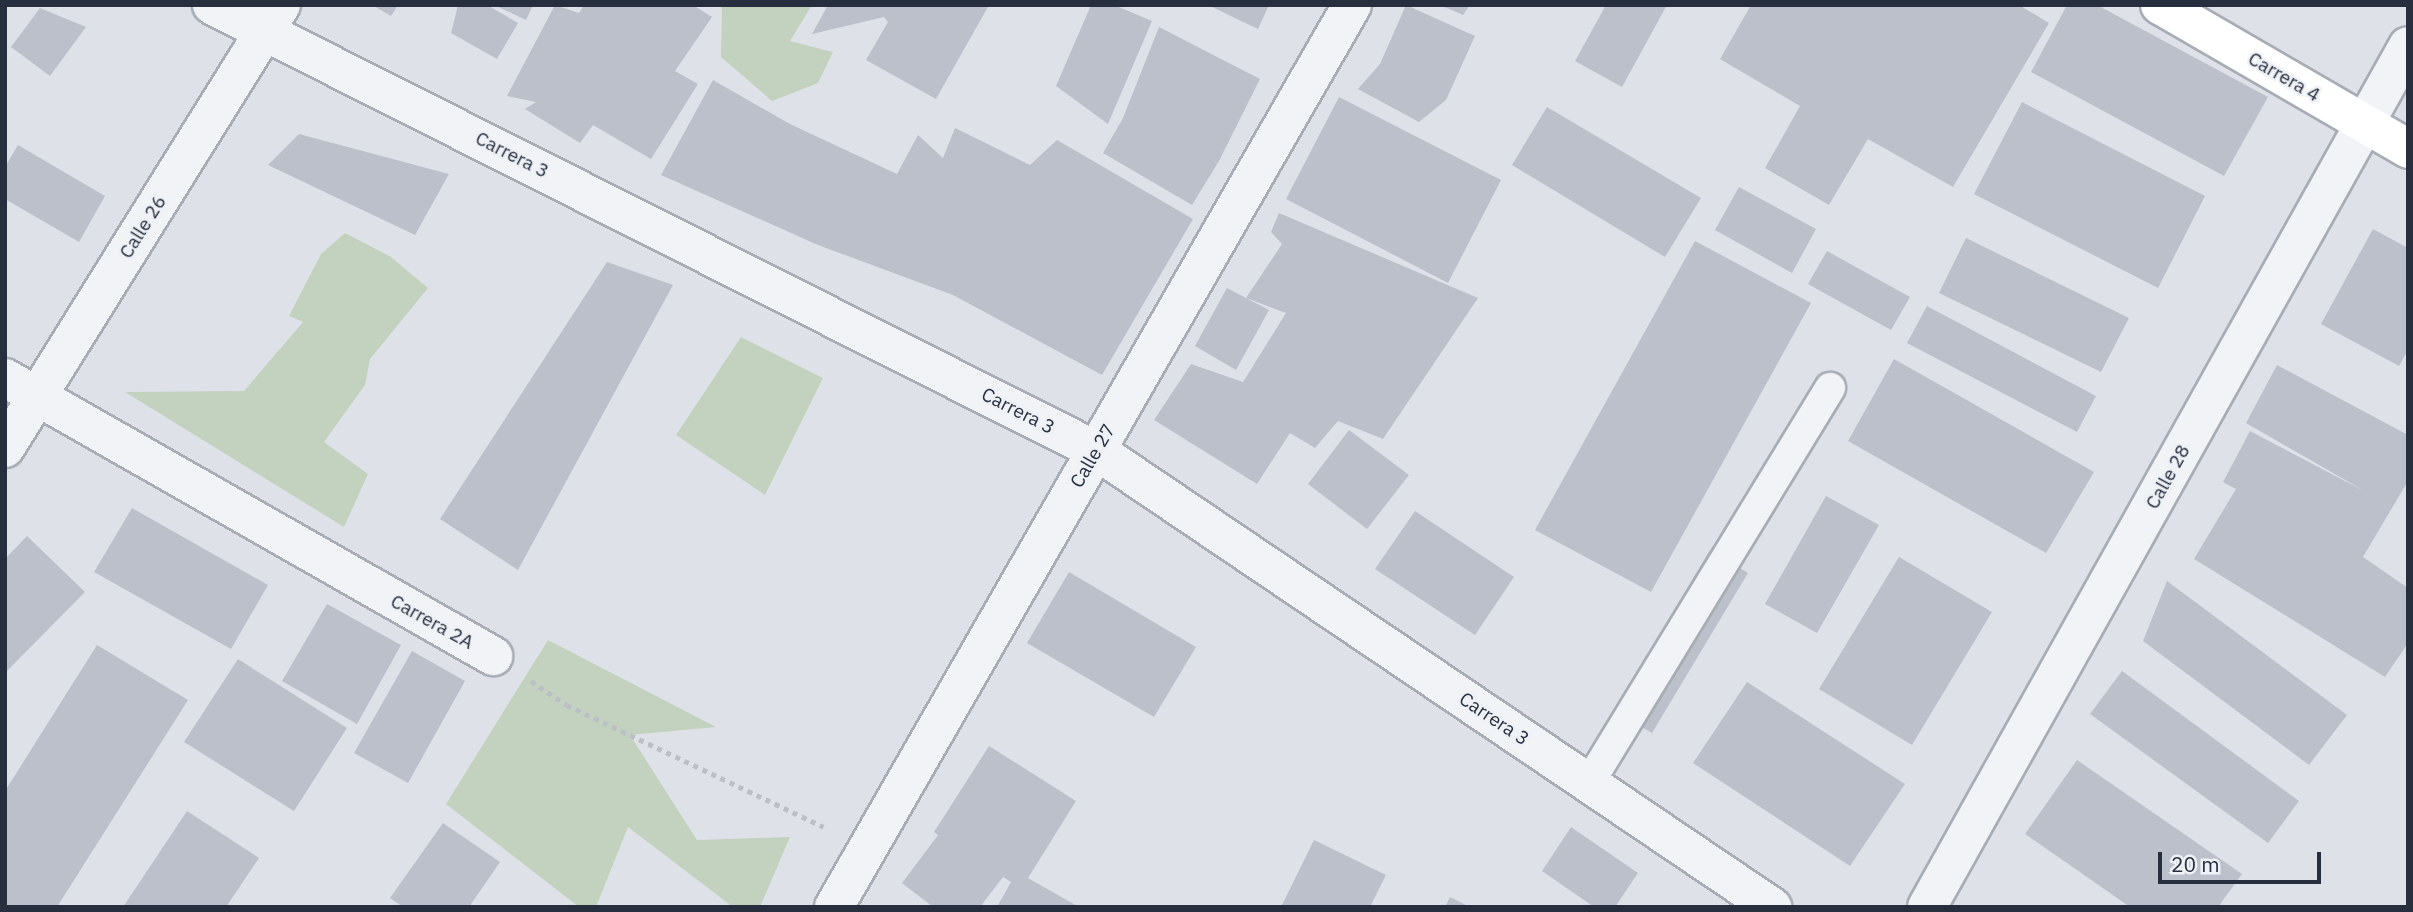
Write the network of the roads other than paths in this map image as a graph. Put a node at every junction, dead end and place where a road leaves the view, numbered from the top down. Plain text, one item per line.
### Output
1 (212, 5) edge
2 (1352, 5) edge
3 (2160, 5) edge
4 (274, 18) edge
5 (2408, 46) edge
6 (2364, 124) junction
7 (2408, 149) edge
8 (20, 388) edge
9 (1830, 388) dead end
10 (5, 448) edge
11 (1097, 451) junction
12 (493, 656) road end
13 (1589, 783) junction
14 (834, 907) edge
15 (1772, 907) edge
16 (1927, 907) edge

1 - 4 street, Carrera 3
2 - 11 street, Calle 27
3 - 6 main road, Carrera 4
4 - 8 street, Calle 26
4 - 11 street, Carrera 3
5 - 6 street, Calle 28
6 - 7 main road, Carrera 4
6 - 16 street, Calle 28
8 - 10 street, Calle 26
8 - 12 street, Carrera 2A
9 - 13 lane
11 - 13 street, Carrera 3
11 - 14 street, Calle 27
13 - 15 street, Carrera 3

